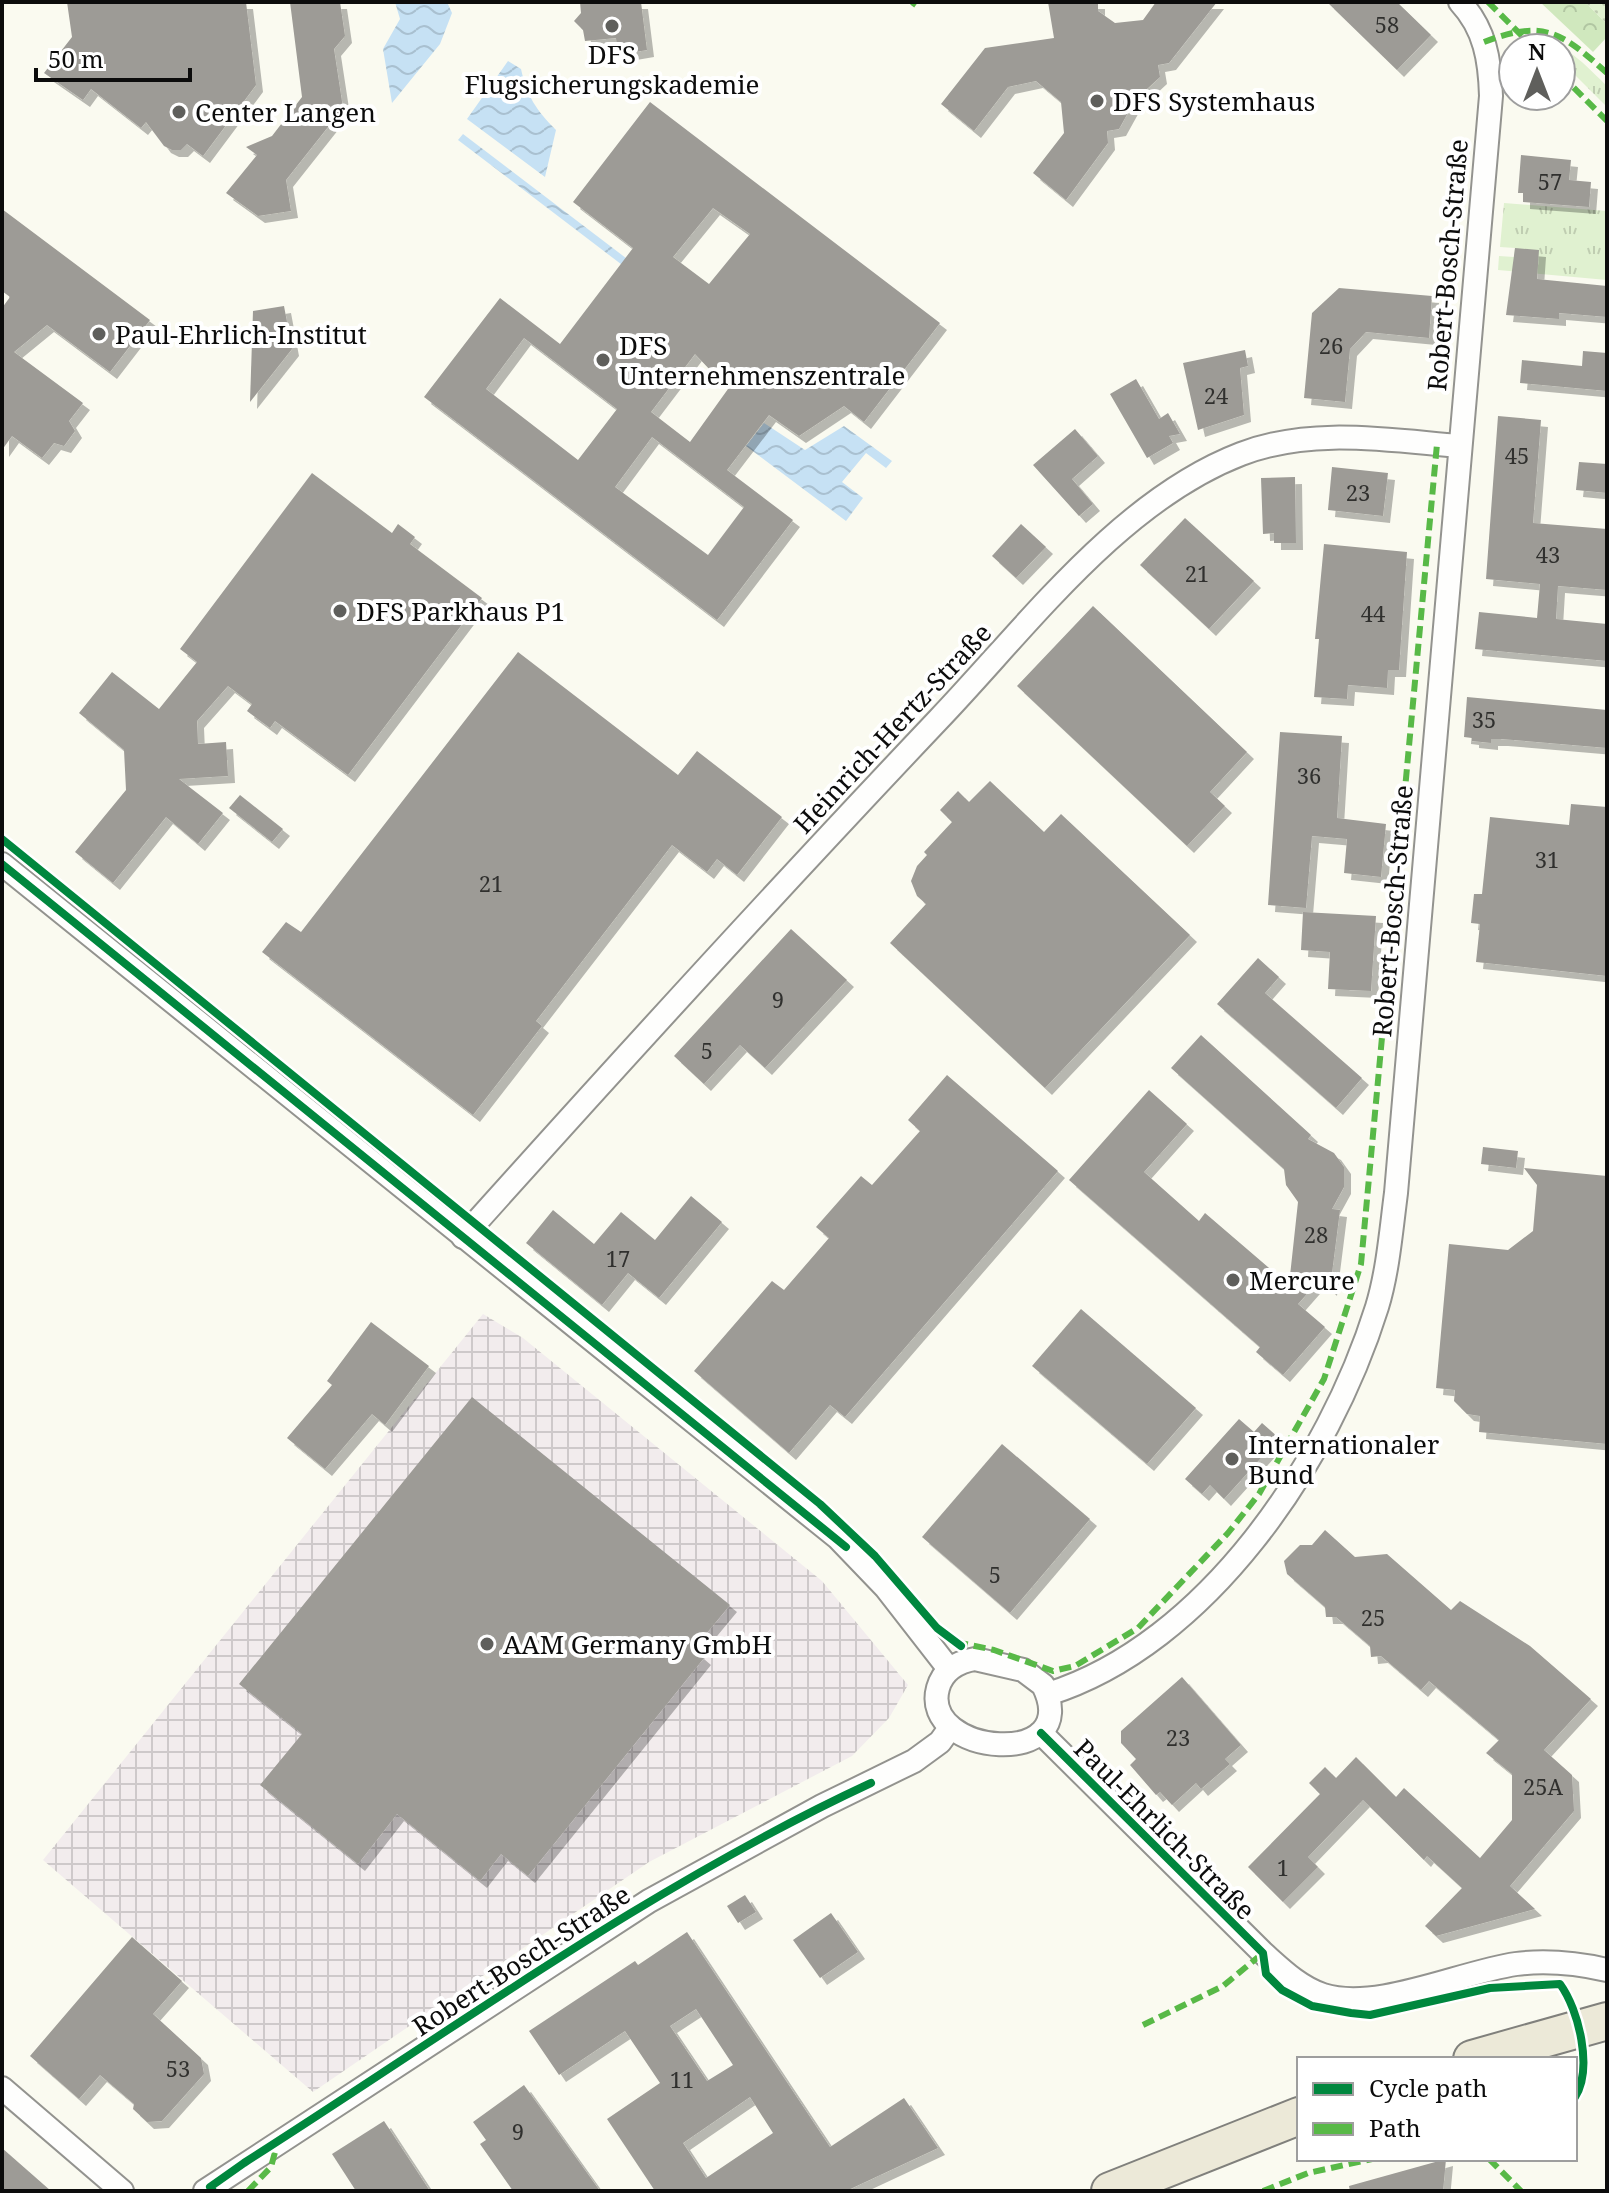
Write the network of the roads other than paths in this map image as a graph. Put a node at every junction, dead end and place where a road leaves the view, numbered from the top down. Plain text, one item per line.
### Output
1 (1460, 2) edge
2 (1459, 446) junction
3 (2, 864) edge
4 (463, 1237) junction
5 (949, 1669) junction
6 (1048, 1694) junction
7 (950, 1728) junction
8 (1041, 1733) junction
9 (1607, 1970) edge
10 (1607, 2021) edge
11 (1479, 2057) edge
12 (2, 2088) edge
13 (1297, 2117) edge
14 (122, 2191) edge
15 (205, 2191) edge
16 (1110, 2191) edge

1 - 2 street, Robert-Bosch-Straße
2 - 4 street, Heinrich-Hertz-Straße
2 - 6 street, Robert-Bosch-Straße
3 - 4 street
4 - 5 street
5 - 6 street
5 - 7 street
6 - 8 street
7 - 8 street
7 - 15 street, Robert-Bosch-Straße
8 - 9 street, Paul-Ehrlich-Straße
10 - 11 main road
12 - 14 street
13 - 16 main road

